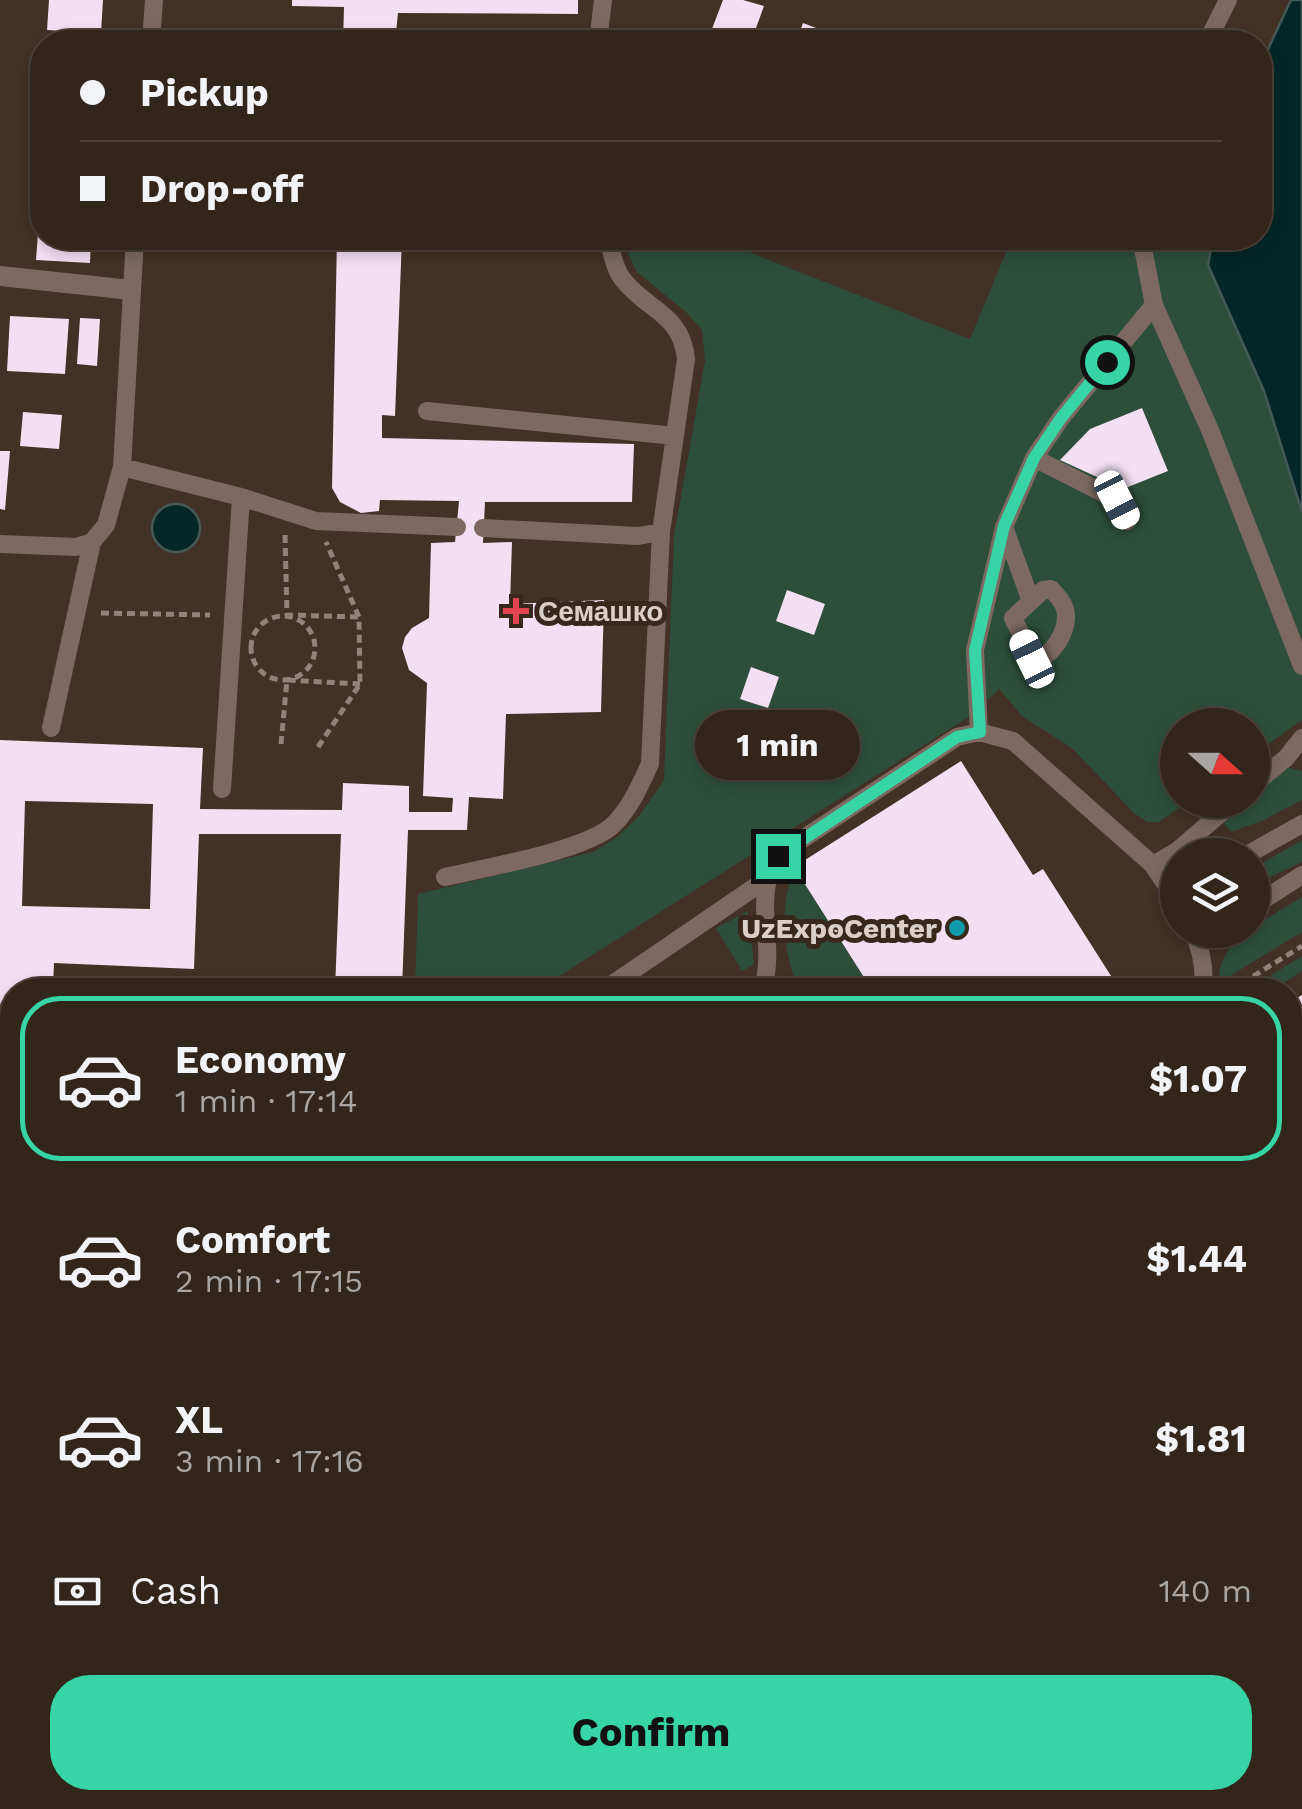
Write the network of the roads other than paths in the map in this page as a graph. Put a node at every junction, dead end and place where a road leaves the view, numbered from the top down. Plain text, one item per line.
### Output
1 (154, 0) edge
2 (603, 0) edge
3 (1228, 0) edge
4 (152, 30) edge
5 (599, 30) edge
6 (1213, 30) edge
7 (134, 250) edge
8 (611, 250) edge
9 (1143, 250) edge
10 (0, 276) edge
11 (130, 290) junction
12 (1154, 305) junction
13 (426, 412) dead end
14 (676, 436) junction
15 (1034, 458) junction
16 (122, 467) junction
17 (241, 497) junction
18 (1128, 521) dead end
19 (1004, 526) junction
20 (457, 528) dead end
21 (484, 528) dead end
22 (661, 532) junction
23 (92, 542) junction
24 (0, 544) edge
25 (1032, 601) dead end
26 (1302, 666) edge
27 (50, 728) dead end
28 (980, 732) junction
29 (1302, 738) edge
30 (1270, 771) edge
31 (222, 789) dead end
32 (1215, 818) edge
33 (1302, 824) edge
34 (1270, 842) edge
35 (1153, 865) junction
36 (1160, 875) edge
37 (1302, 875) edge
38 (445, 878) dead end
39 (768, 878) junction
40 (1270, 895) edge
41 (1198, 948) edge
42 (622, 978) edge
43 (766, 978) edge
44 (1204, 978) edge

1 - 4 lane
2 - 5 lane
3 - 6 lane
7 - 11 lane
8 - 14 lane
9 - 12 lane
10 - 11 street
11 - 16 lane
12 - 15 lane
12 - 26 lane
13 - 14 lane
14 - 22 lane
15 - 18 lane
15 - 19 lane
16 - 17 lane
16 - 23 lane
17 - 20 lane
17 - 31 lane
19 - 25 lane
19 - 28 lane
21 - 22 lane
22 - 38 lane
23 - 24 lane
23 - 27 lane
28 - 35 lane
28 - 39 lane
29 - 30 lane
32 - 35 lane
33 - 34 lane
35 - 36 lane
37 - 40 lane
39 - 42 lane
39 - 43 lane
41 - 44 lane

